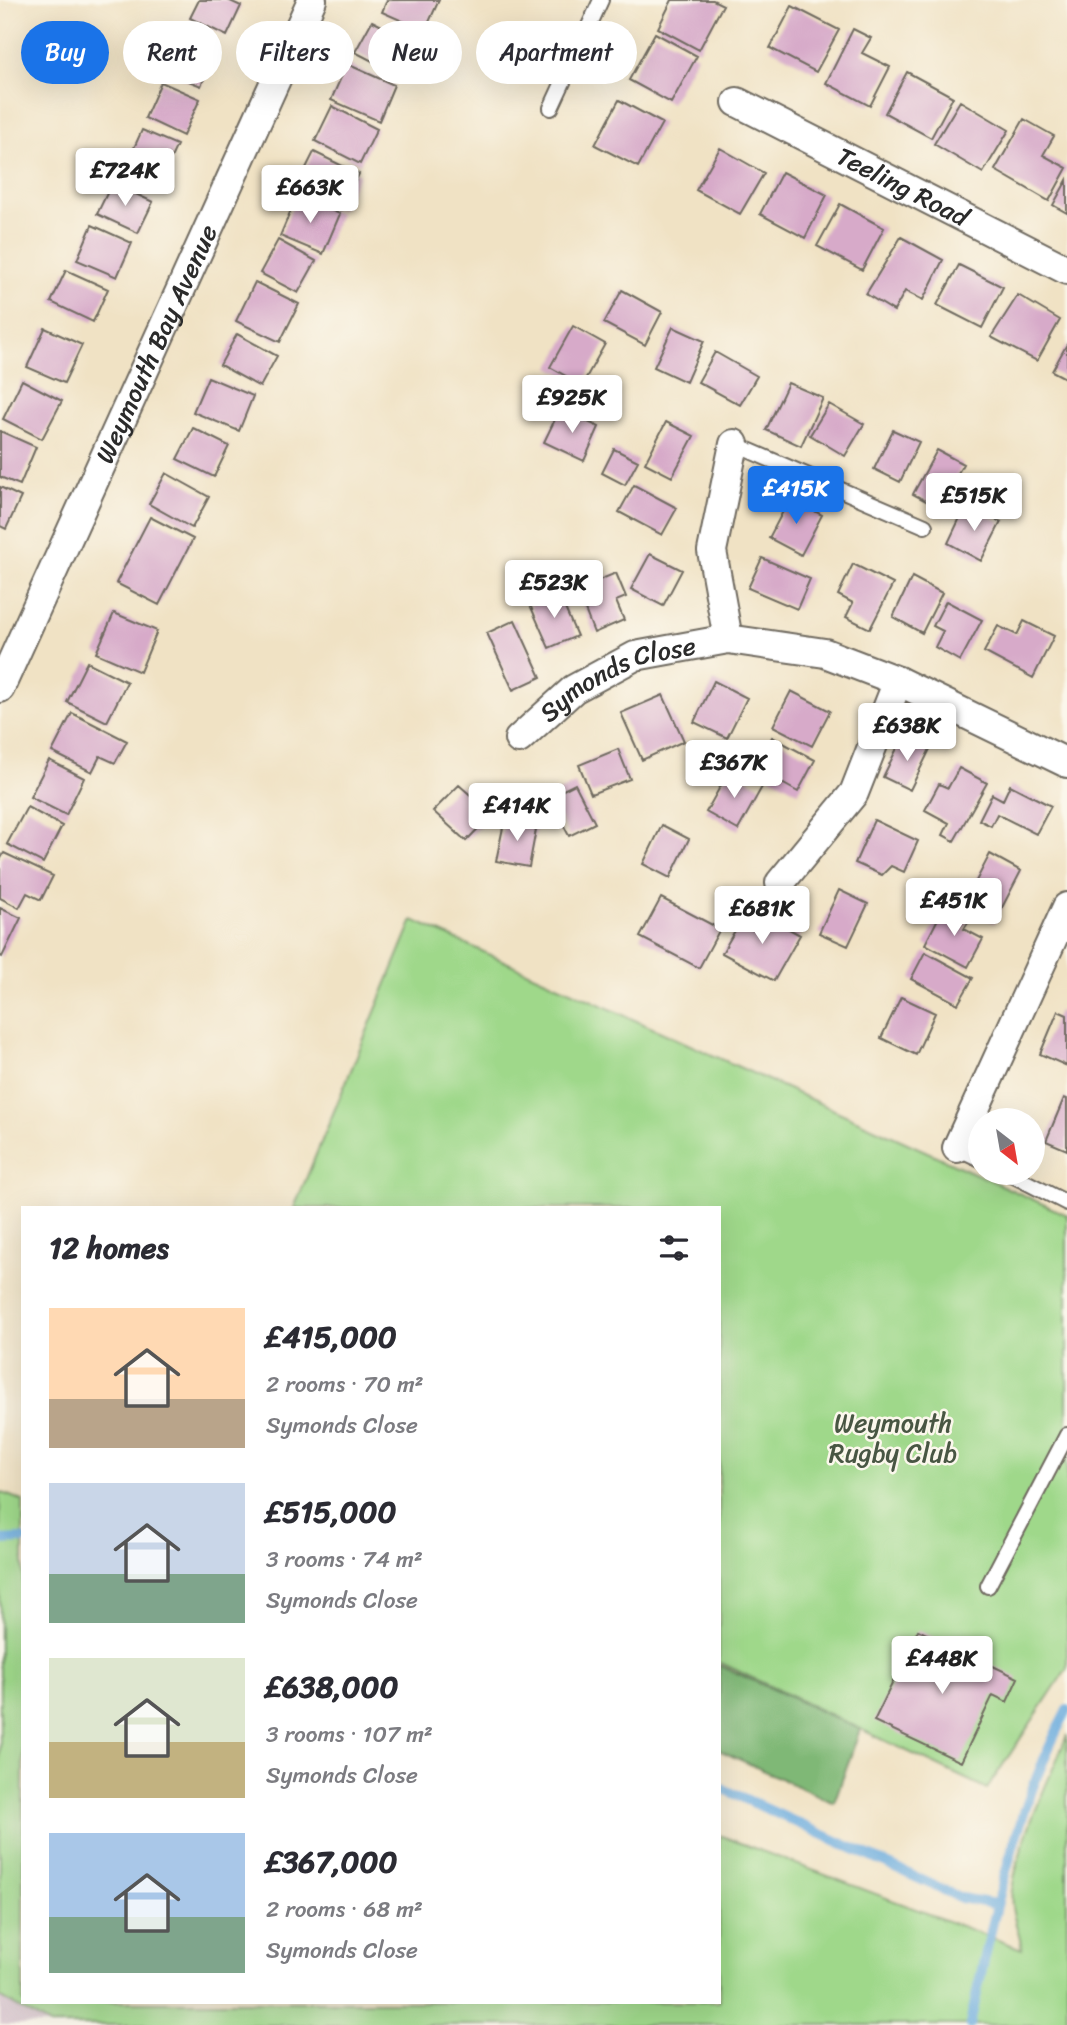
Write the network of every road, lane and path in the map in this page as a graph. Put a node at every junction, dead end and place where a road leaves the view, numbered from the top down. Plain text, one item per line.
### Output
1 (312, 0) edge
2 (601, 0) edge
3 (737, 102) dead end
4 (551, 108) dead end
5 (1067, 270) edge
6 (734, 444) joint
7 (925, 526) dead end
8 (728, 639) junction
9 (898, 681) junction
10 (0, 688) edge
11 (519, 739) dead end
12 (1067, 763) edge
13 (780, 883) dead end
14 (1067, 907) edge
15 (1057, 957) edge
16 (990, 1108) edge
17 (1032, 1185) edge
18 (1067, 1203) edge
19 (1067, 1434) edge
20 (988, 1586) dead end

1 - 10 street, Weymouth Bay Avenue
2 - 4 lane
3 - 5 street, Teeling Road
6 - 7 lane
6 - 8 street, Symonds Close
8 - 9 street, Symonds Close
8 - 11 street, Symonds Close
9 - 12 street, Symonds Close
9 - 13 street
14 - 15 street
15 - 16 street
17 - 18 lane
19 - 20 lane

